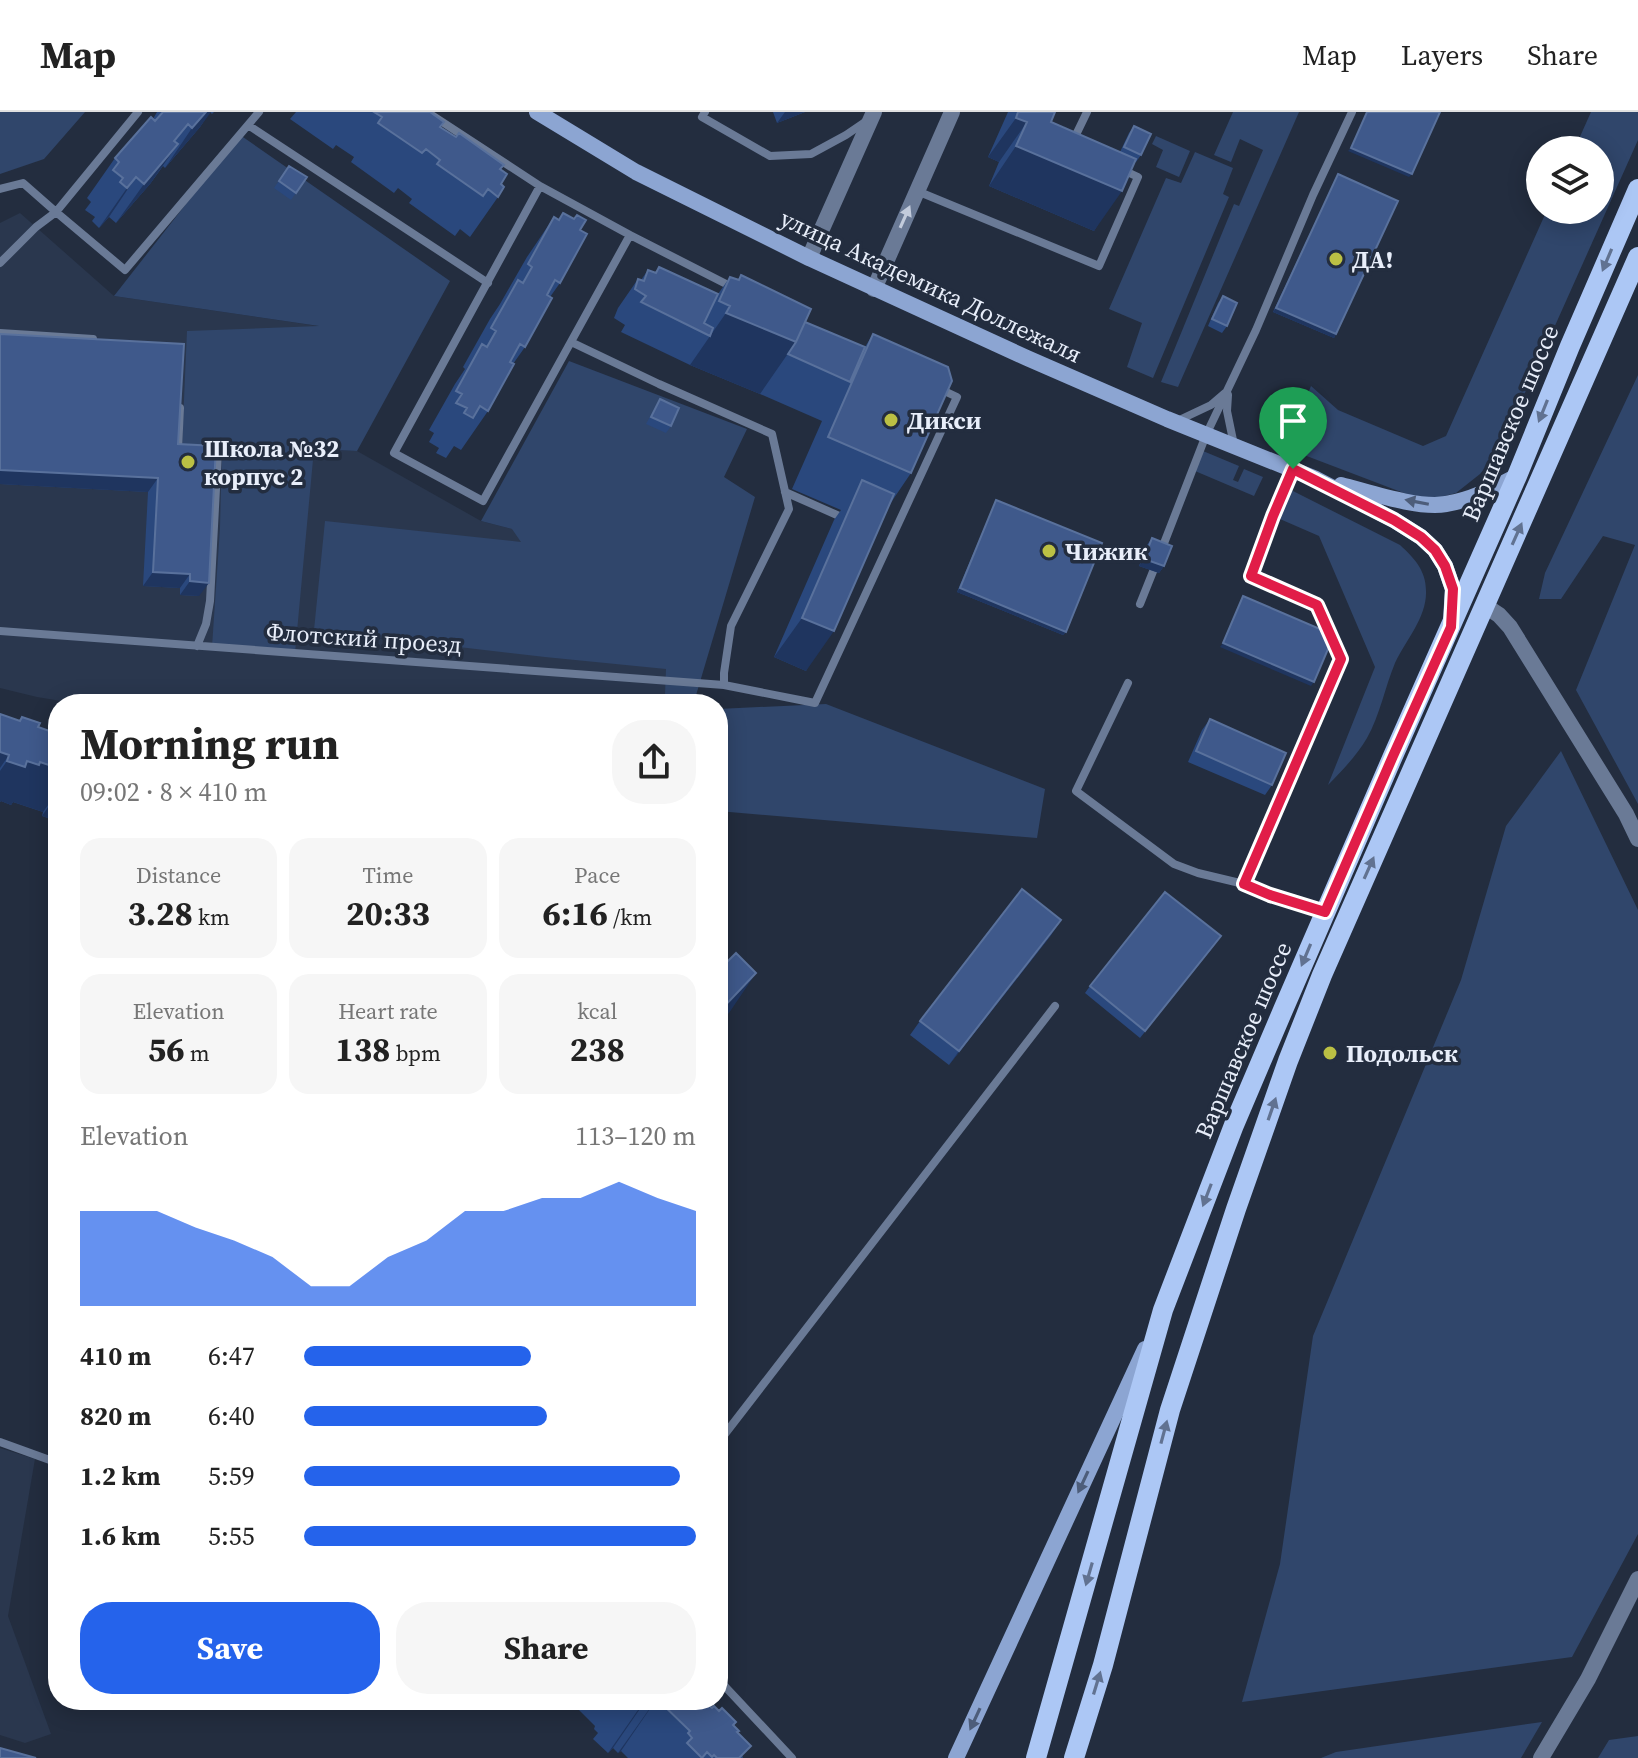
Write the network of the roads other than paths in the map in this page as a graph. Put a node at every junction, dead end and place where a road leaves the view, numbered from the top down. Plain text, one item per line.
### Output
1 (138, 112) edge
2 (259, 112) edge
3 (427, 112) edge
4 (537, 112) edge
5 (693, 112) edge
6 (952, 112) edge
7 (1087, 112) edge
8 (1352, 112) edge
9 (704, 114) edge
10 (872, 114) edge
11 (248, 125) junction
12 (1084, 153) edge
13 (1111, 165) edge
14 (540, 186) junction
15 (0, 189) edge
16 (1638, 189) edge
17 (917, 191) junction
18 (56, 212) junction
19 (630, 235) junction
20 (1638, 257) edge
21 (809, 258) junction
22 (0, 263) edge
23 (488, 283) junction
24 (874, 289) junction
25 (741, 291) edge
26 (0, 333) edge
27 (107, 341) edge
28 (571, 342) junction
29 (929, 384) edge
30 (1228, 390) junction
31 (181, 392) edge
32 (1174, 423) junction
33 (1206, 435) junction
34 (1234, 446) junction
35 (1293, 469) junction
36 (1517, 476) junction
37 (1316, 479) junction
38 (785, 492) junction
39 (851, 521) edge
40 (878, 533) edge
41 (890, 541) junction
42 (1140, 604) dead end
43 (1484, 605) junction
44 (1451, 627) junction
45 (0, 631) edge
46 (197, 646) junction
47 (1128, 683) dead end
48 (724, 685) junction
49 (1638, 839) edge
50 (1244, 884) junction
51 (1325, 912) junction
52 (1055, 1006) dead end
53 (1163, 1310) junction
54 (728, 1430) edge
55 (0, 1442) edge
56 (48, 1459) edge
57 (1638, 1579) edge
58 (728, 1690) edge
59 (792, 1758) edge
60 (956, 1758) edge
61 (1036, 1758) edge
62 (1074, 1758) edge
63 (1541, 1758) edge

1 - 18 lane
2 - 11 lane
3 - 14 lane
4 - 21 main road, улица Академика Доллежаля
5 - 9 lane
6 - 17 street
7 - 12 lane
8 - 30 lane
9 - 10 lane
10 - 21 street
11 - 18 lane
11 - 23 lane
13 - 17 lane
14 - 19 lane
14 - 23 lane
15 - 18 lane
16 -> 36 main road, Варшавское шоссе
24 -> 17 street
18 - 22 lane
19 - 25 lane
19 - 28 lane
43 -> 20 main road, Варшавское шоссе
21 - 24 main road, улица Академика Доллежаля
23 - 28 lane
24 - 32 main road, улица Академика Доллежаля
26 - 27 lane
28 - 38 lane
29 - 41 lane
30 - 32 lane
30 - 33 lane
30 - 34 lane
31 - 46 lane
32 - 33 main road, улица Академика Доллежаля
33 - 34 main road, улица Академика Доллежаля
33 - 42 lane
34 - 35 main road, улица Академика Доллежаля
35 - 37 main road, улица Академика Доллежаля
35 - 50 lane
36 -> 37 main road, улица Академика Доллежаля
36 - 44 main road, Варшавское шоссе
37 - 44 main road, улица Академика Доллежаля
38 - 39 lane
38 - 48 lane
40 - 41 lane
41 - 48 lane, Флотский проезд
43 - 49 street
62 -> 43 main road, Варшавское шоссе
44 - 51 main road, Варшавское шоссе
45 - 46 lane, Флотский проезд
46 - 48 lane, Флотский проезд
47 - 50 lane
50 - 51 lane
51 -> 53 main road, Варшавское шоссе
52 - 54 lane
53 -> 60 main road
53 -> 61 main road, Варшавское шоссе
55 - 56 lane
57 - 63 street
58 - 59 lane

